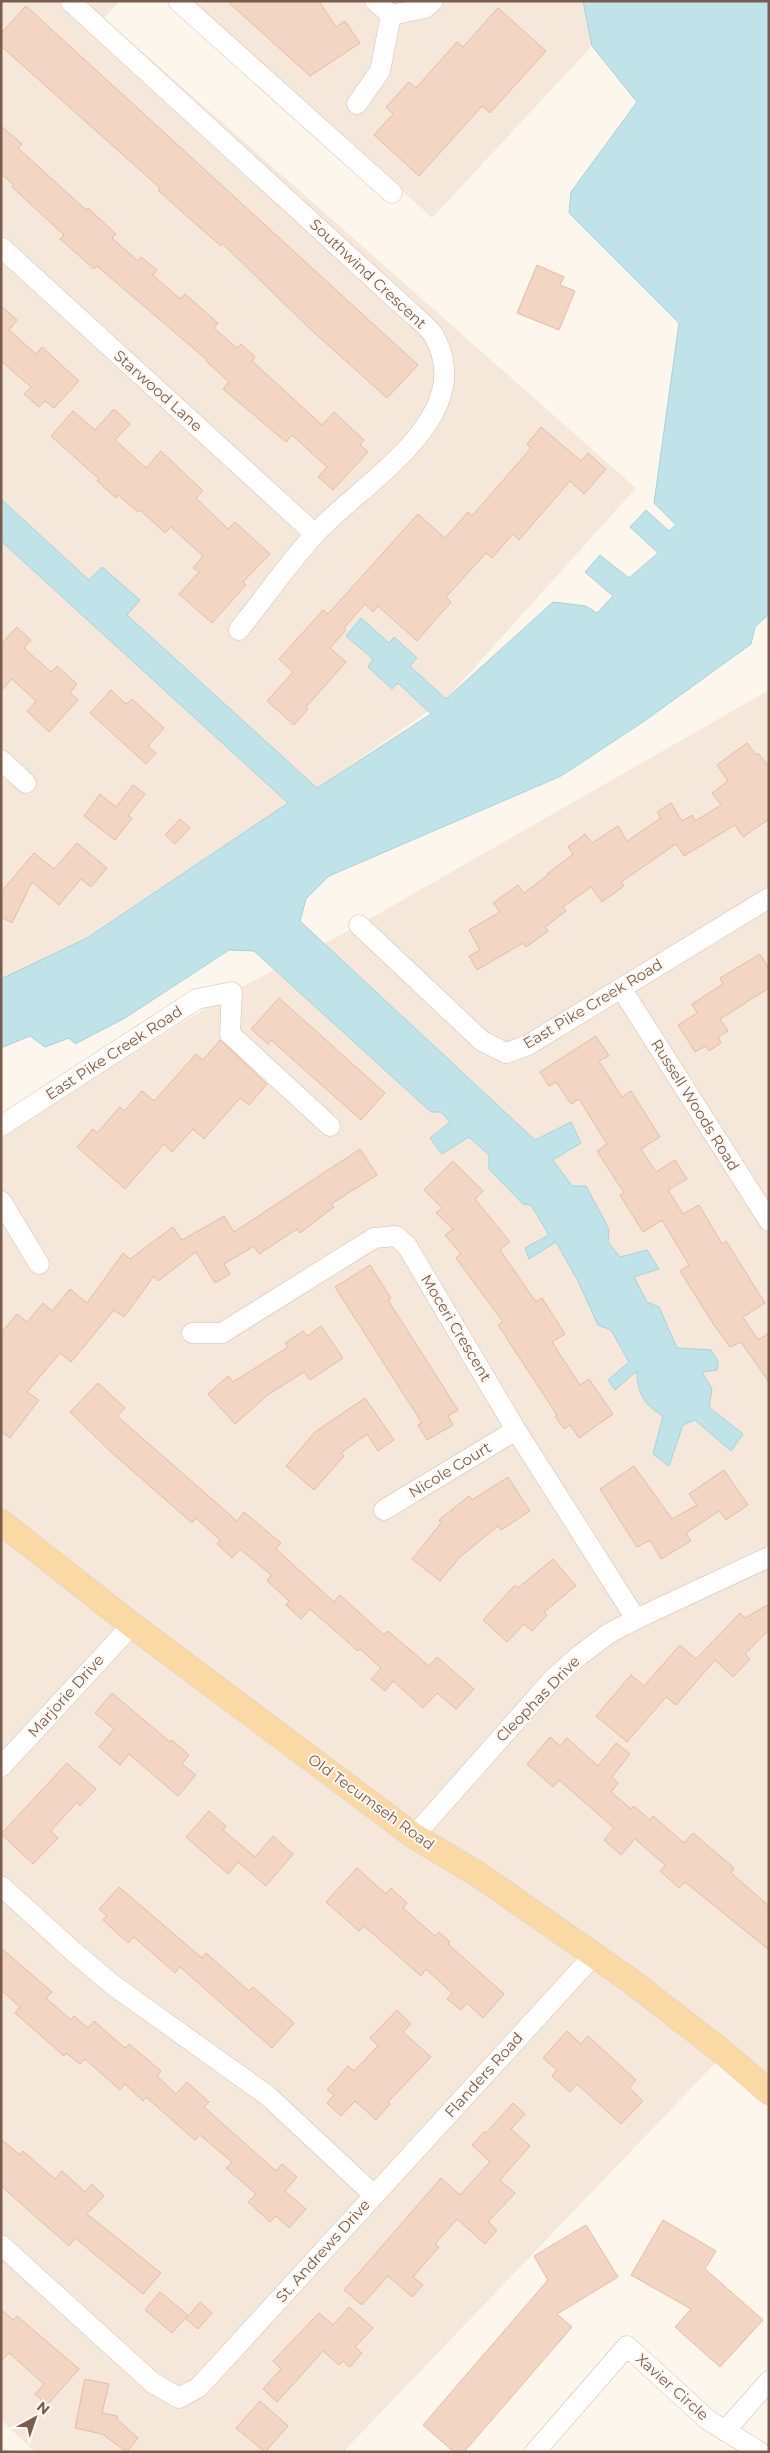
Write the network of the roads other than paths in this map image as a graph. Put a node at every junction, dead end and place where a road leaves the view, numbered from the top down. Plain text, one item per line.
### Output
1 (70, 1) edge
2 (178, 1) edge
3 (375, 1) edge
4 (433, 1) edge
5 (391, 15) junction
6 (357, 104) dead end
7 (392, 193) dead end
8 (1, 248) edge
9 (315, 534) junction
10 (239, 630) dead end
11 (1, 760) edge
12 (26, 783) dead end
13 (769, 898) edge
14 (359, 925) dead end
15 (621, 988) junction
16 (1, 1126) edge
17 (330, 1126) dead end
18 (1, 1201) edge
19 (769, 1221) edge
20 (39, 1264) dead end
21 (192, 1333) dead end
22 (516, 1430) junction
23 (384, 1510) dead end
24 (1, 1522) edge
25 (769, 1557) edge
26 (636, 1619) junction
27 (132, 1625) junction
28 (1, 1767) edge
29 (414, 1836) junction
30 (1, 1886) edge
31 (594, 1955) junction
32 (769, 2092) edge
33 (374, 2195) junction
34 (1, 2245) edge
35 (769, 2381) edge
36 (725, 2431) junction
37 (534, 2452) edge
38 (760, 2452) edge

1 - 9 street, Southwind Crescent
2 - 7 street
3 - 5 street
4 - 5 street
5 - 6 street
8 - 9 street, Starwood Lane
9 - 10 street, Southwind Crescent
11 - 12 street
13 - 15 street, East Pike Creek Road
14 - 15 street, East Pike Creek Road
15 - 19 street, Russell Woods Road
16 - 17 street, East Pike Creek Road
18 - 20 street
21 - 22 street, Moceri Crescent
22 - 23 street, Nicole Court
22 - 26 street, Moceri Crescent
24 - 27 main road, Old Tecumseh Road
25 - 26 street, Cleophas Drive
26 - 29 street, Cleophas Drive
27 - 28 street, Marjorie Drive
27 - 29 main road, Old Tecumseh Road
29 - 31 main road, Old Tecumseh Road
30 - 33 street, St. Andrews Drive
31 - 32 main road, Old Tecumseh Road
31 - 33 street, Flanders Road
33 - 34 street, St. Andrews Drive
35 - 36 street
36 - 37 street, Xavier Circle
36 - 38 street, Xavier Circle

